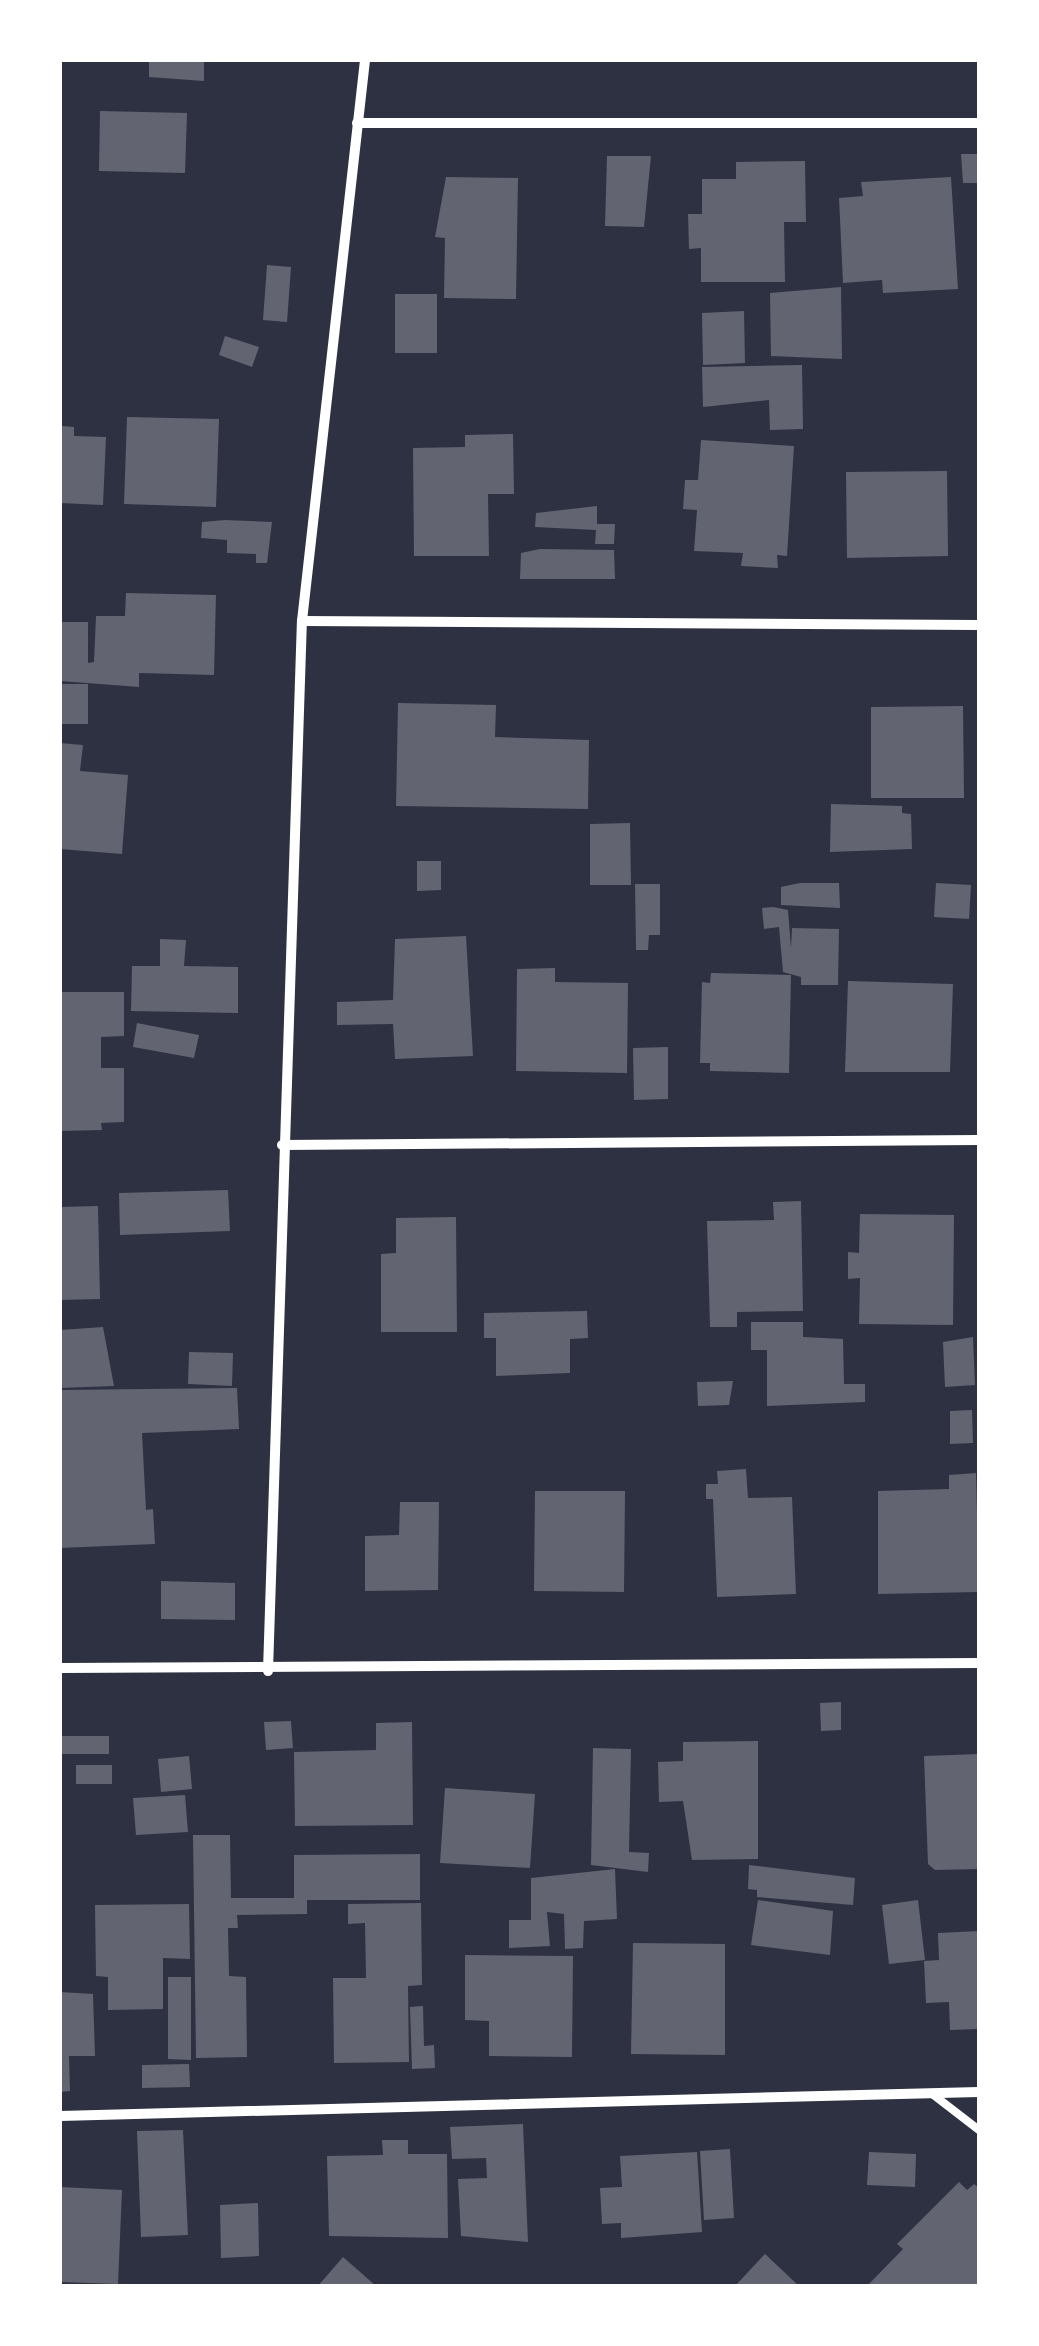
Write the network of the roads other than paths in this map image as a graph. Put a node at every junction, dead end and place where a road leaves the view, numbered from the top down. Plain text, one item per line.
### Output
1 (366, 60) edge
2 (979, 122) edge
3 (357, 123) junction
4 (302, 621) junction
5 (979, 624) edge
6 (979, 1140) edge
7 (282, 1145) junction
8 (979, 1662) edge
9 (60, 1668) edge
10 (268, 1671) junction
11 (930, 2092) junction
12 (979, 2092) edge
13 (60, 2116) edge
14 (979, 2130) edge

1 - 3 street
2 - 3 street
3 - 4 street
4 - 5 street
4 - 7 street
6 - 7 street
7 - 10 street
8 - 10 street
9 - 10 street
11 - 12 street
11 - 13 street
11 - 14 lane

